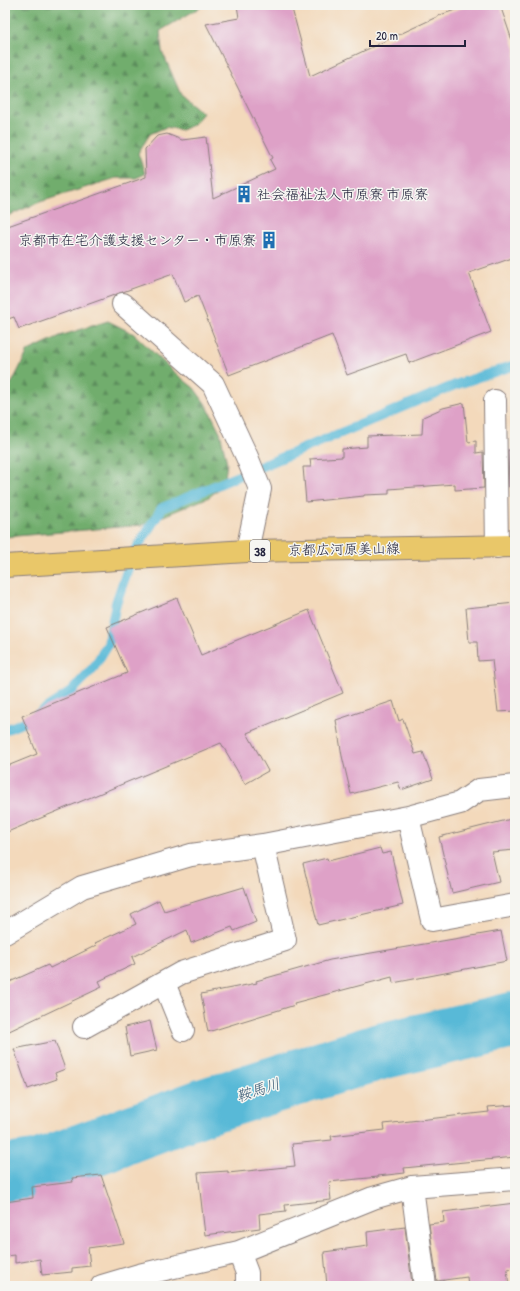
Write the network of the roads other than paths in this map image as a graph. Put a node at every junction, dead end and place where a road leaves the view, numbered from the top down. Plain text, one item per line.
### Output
1 (123, 304) dead end
2 (495, 401) dead end
3 (506, 546) edge
4 (247, 551) junction
5 (5, 566) edge
6 (515, 786) edge
7 (408, 817) junction
8 (263, 845) junction
9 (515, 906) edge
10 (5, 933) edge
11 (164, 983) junction
12 (84, 1027) dead end
13 (183, 1030) dead end
14 (515, 1179) edge
15 (412, 1187) junction
16 (239, 1252) junction
17 (141, 1280) edge
18 (102, 1286) edge
19 (247, 1286) edge
20 (426, 1286) edge

1 - 4 street
2 - 3 street
3 - 4 main road, 京都広河原美山線 / 38
4 - 5 main road, 京都広河原美山線 / 38
6 - 7 street
7 - 8 street
7 - 9 street
8 - 10 street
8 - 11 street
11 - 12 street
11 - 13 street
14 - 15 street
15 - 16 street
15 - 20 street
16 - 17 street
16 - 19 street
17 - 18 street

